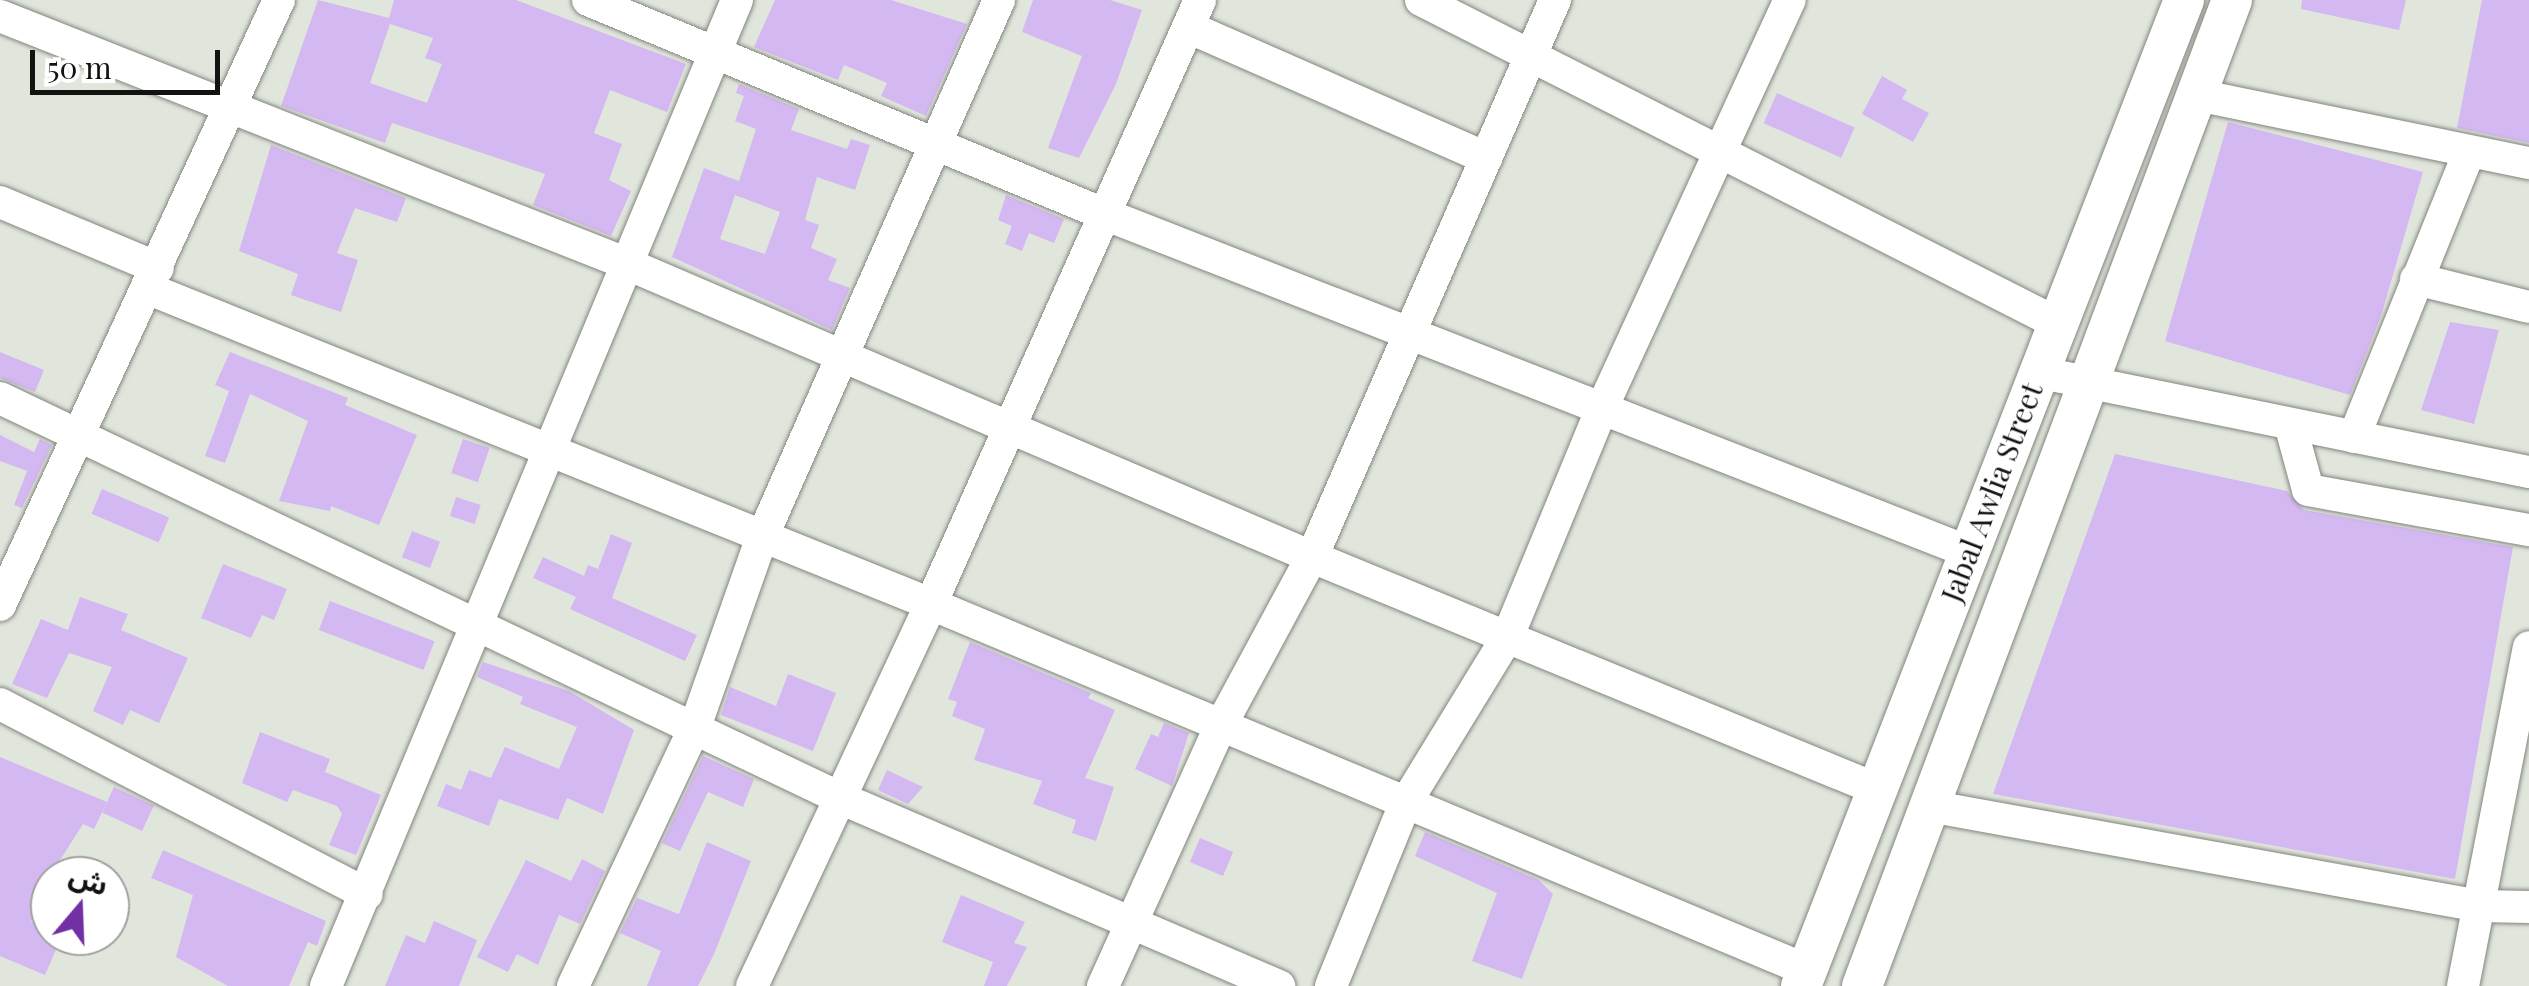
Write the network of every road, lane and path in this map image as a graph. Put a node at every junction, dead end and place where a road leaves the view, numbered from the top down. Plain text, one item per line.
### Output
1 (279, 0) edge
2 (588, 0) edge
3 (737, 0) edge
4 (999, 0) edge
5 (1421, 0) edge
6 (1555, 0) edge
7 (1790, 0) edge
8 (2184, 0) edge
9 (2232, 0) edge
10 (1194, 13) edge
11 (0, 16) edge
12 (716, 50) junction
13 (1530, 56) junction
14 (2197, 94) junction
15 (232, 112) junction
16 (939, 143) junction
17 (2469, 152) junction
18 (1719, 155) junction
19 (1486, 158) junction
20 (2529, 163) edge
21 (0, 202) edge
22 (1104, 214) junction
23 (625, 264) junction
24 (153, 279) junction
25 (2416, 279) junction
26 (2529, 307) edge
27 (2055, 322) junction
28 (1409, 335) junction
29 (839, 358) junction
30 (2037, 372) junction
31 (2089, 384) junction
32 (0, 398) edge
33 (1602, 408) junction
34 (2290, 424) junction
35 (1007, 426) junction
36 (78, 435) junction
37 (2354, 436) junction
38 (550, 451) junction
39 (2529, 472) edge
40 (2529, 530) edge
41 (761, 540) junction
42 (1969, 552) junction
43 (1312, 557) junction
44 (931, 604) junction
45 (0, 605) edge
46 (478, 625) junction
47 (1508, 636) junction
48 (2529, 647) edge
49 (0, 704) edge
50 (1221, 725) junction
51 (695, 727) junction
52 (1879, 790) junction
53 (840, 798) junction
54 (1405, 804) junction
55 (1929, 806) junction
56 (367, 894) junction
57 (2480, 906) junction
58 (2529, 908) edge
59 (1130, 922) junction
60 (1804, 978) edge
61 (326, 986) edge
62 (573, 986) edge
63 (752, 986) edge
64 (1103, 986) edge
65 (1278, 986) edge
66 (1331, 986) edge
67 (1862, 986) edge
68 (2463, 986) edge

1 - 15 street
2 - 12 street
3 - 12 street
4 - 16 street
5 - 13 street
6 - 13 street
7 - 18 street
8 - 27 main road, Jabal Awlia Street
9 - 14 main road, Jabal Awlia Street
10 - 19 street
10 - 22 street
11 - 15 street
12 - 16 street
12 - 23 street
13 - 18 street
13 - 19 street
14 - 17 street
14 - 31 main road, Jabal Awlia Street
15 - 23 street
15 - 24 street
16 - 22 street
16 - 29 street
17 - 20 street
17 - 25 street
18 - 27 street
18 - 33 street
19 - 28 street
21 - 24 street
22 - 28 street
22 - 35 street
23 - 29 street
23 - 38 street
24 - 36 street
24 - 38 street
25 - 26 street
25 - 37 street
27 - 30 main road, Jabal Awlia Street
28 - 33 street
28 - 43 street
29 - 35 street
29 - 41 street
30 - 31 street
30 - 42 main road, Jabal Awlia Street
31 - 34 street
31 - 55 main road, Jabal Awlia Street
32 - 36 street
33 - 42 street
33 - 47 street
34 - 37 street
34 - 40 street
35 - 43 street
35 - 44 street
36 - 45 street
36 - 46 street
37 - 39 street
38 - 41 street
38 - 46 street
41 - 44 street
41 - 51 street
42 - 52 main road, Jabal Awlia Street
43 - 47 street
43 - 50 street
44 - 50 street
44 - 53 street
46 - 51 street
46 - 56 street
47 - 52 street
47 - 54 street
48 - 57 street
49 - 56 street
50 - 54 street
50 - 59 street
51 - 53 street
51 - 62 street
52 - 60 main road, Jabal Awlia Street
53 - 59 street
53 - 63 street
54 - 60 street
54 - 66 street
55 - 57 street
55 - 67 main road, Jabal Awlia Street
56 - 61 street
57 - 58 street
57 - 68 street
59 - 64 street
59 - 65 street

